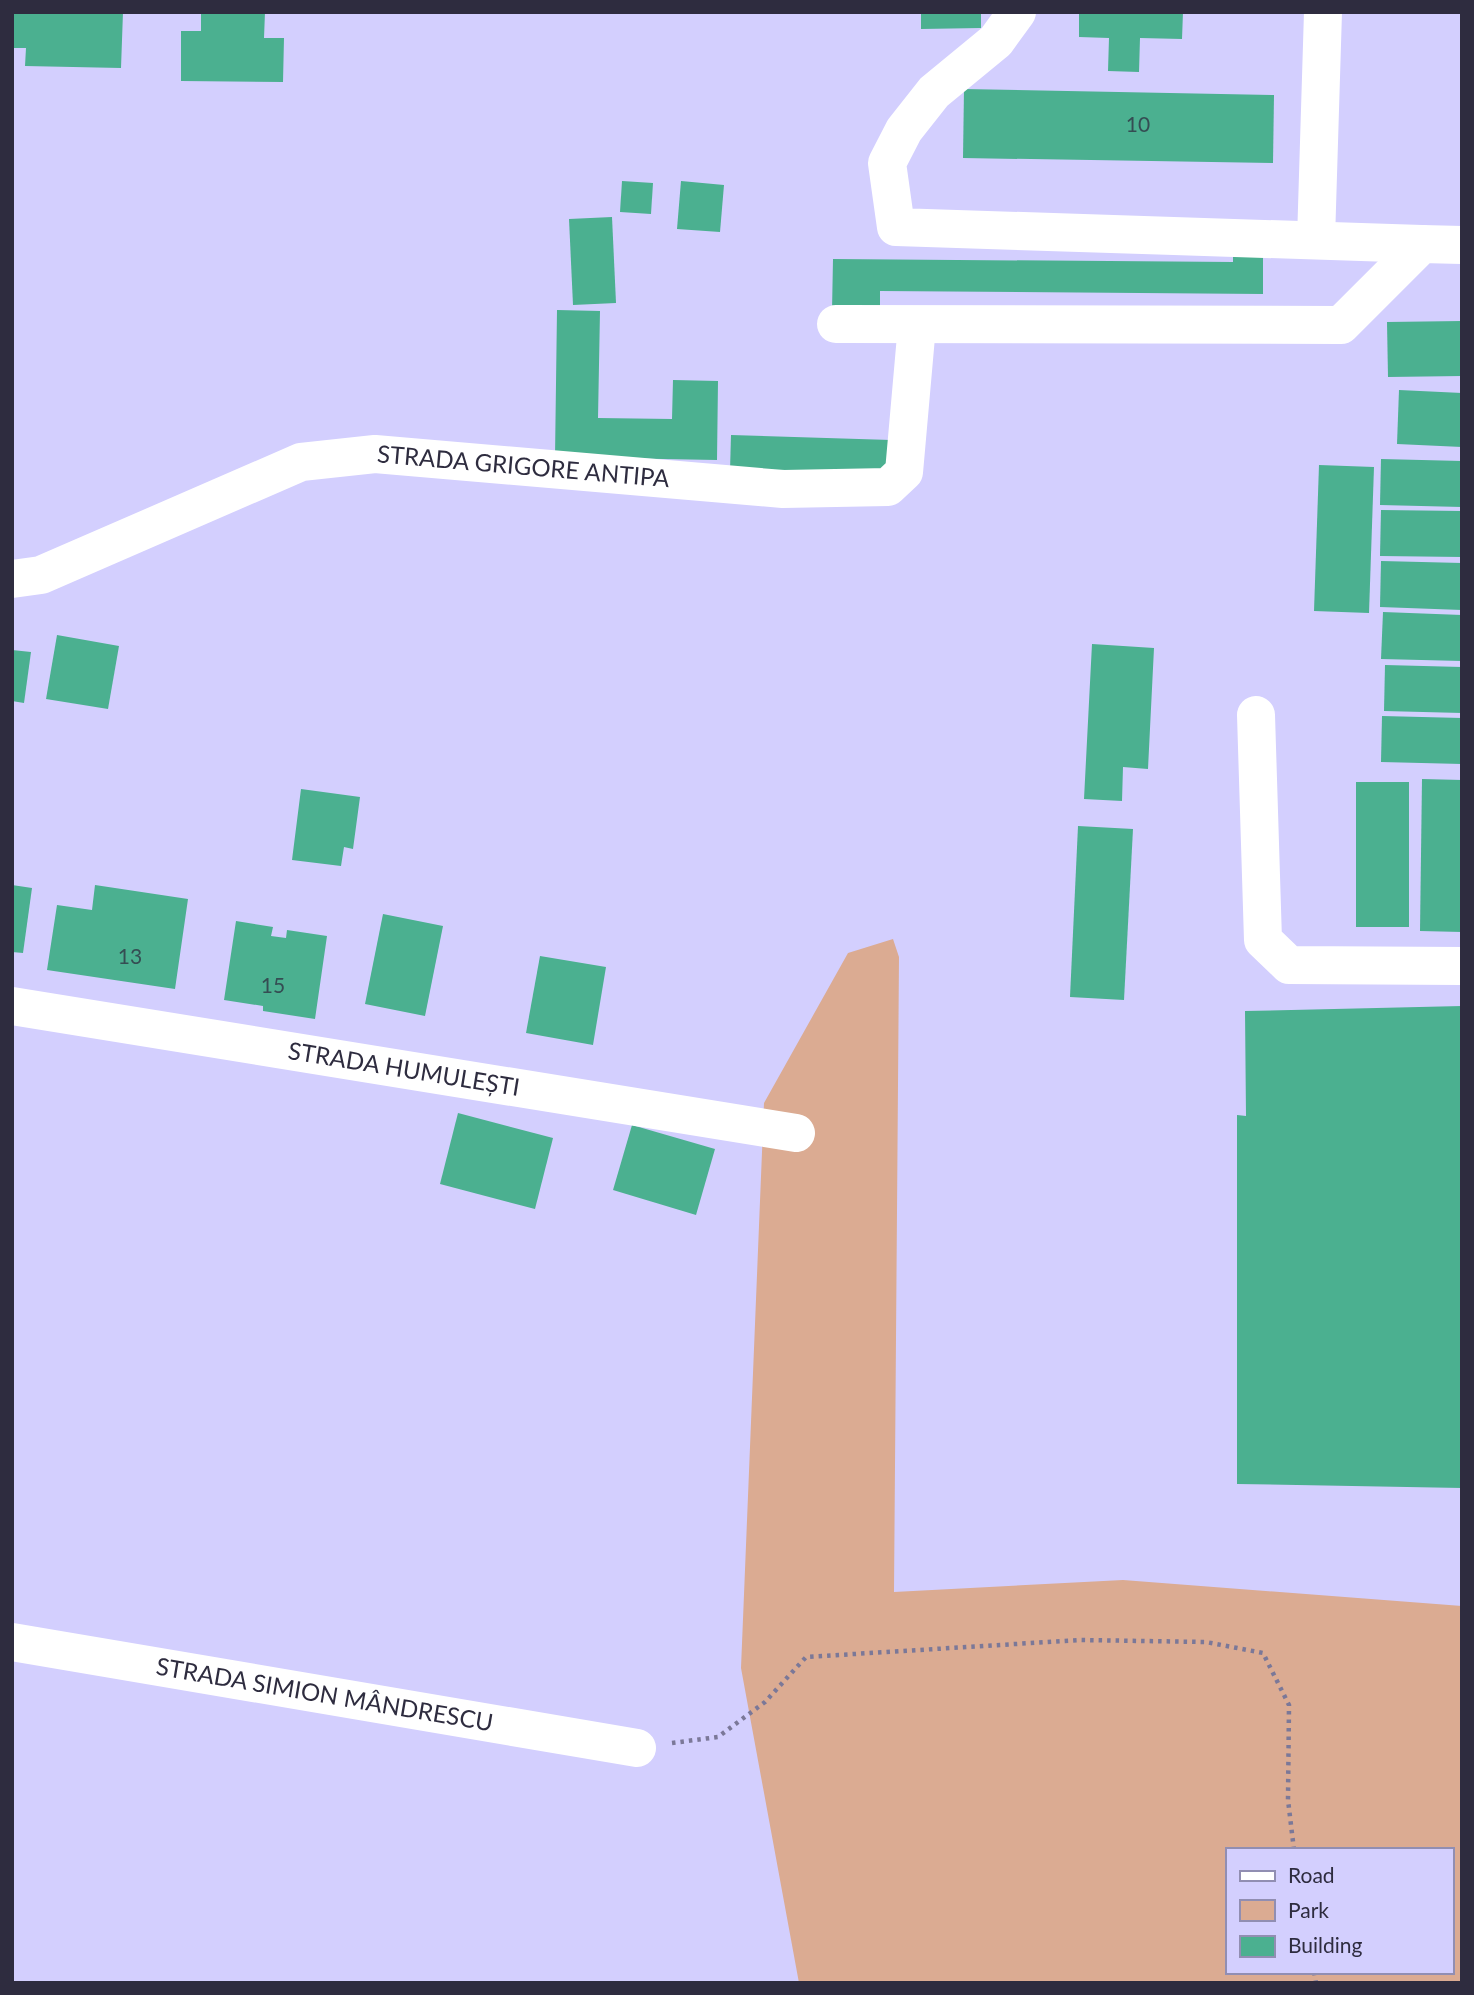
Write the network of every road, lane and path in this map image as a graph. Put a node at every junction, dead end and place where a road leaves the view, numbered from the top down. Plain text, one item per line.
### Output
1 (1017, 12) edge
2 (1323, 12) edge
3 (1316, 240) junction
4 (1422, 244) junction
5 (1462, 245) edge
6 (836, 324) dead end
7 (917, 324) junction
8 (12, 579) edge
9 (1255, 715) dead end
10 (1462, 966) edge
11 (12, 1006) edge
12 (796, 1133) dead end
13 (12, 1642) edge
14 (636, 1748) joint
15 (1294, 1848) edge

1 - 3 street
2 - 3 street
3 - 4 street
4 - 5 street
4 - 7 street
6 - 7 street
7 - 8 street, STRADA GRIGORE ANTIPA
9 - 10 street
11 - 12 street, STRADA HUMULEȘTI
13 - 14 street, STRADA SIMION MÂNDRESCU
14 - 15 path

